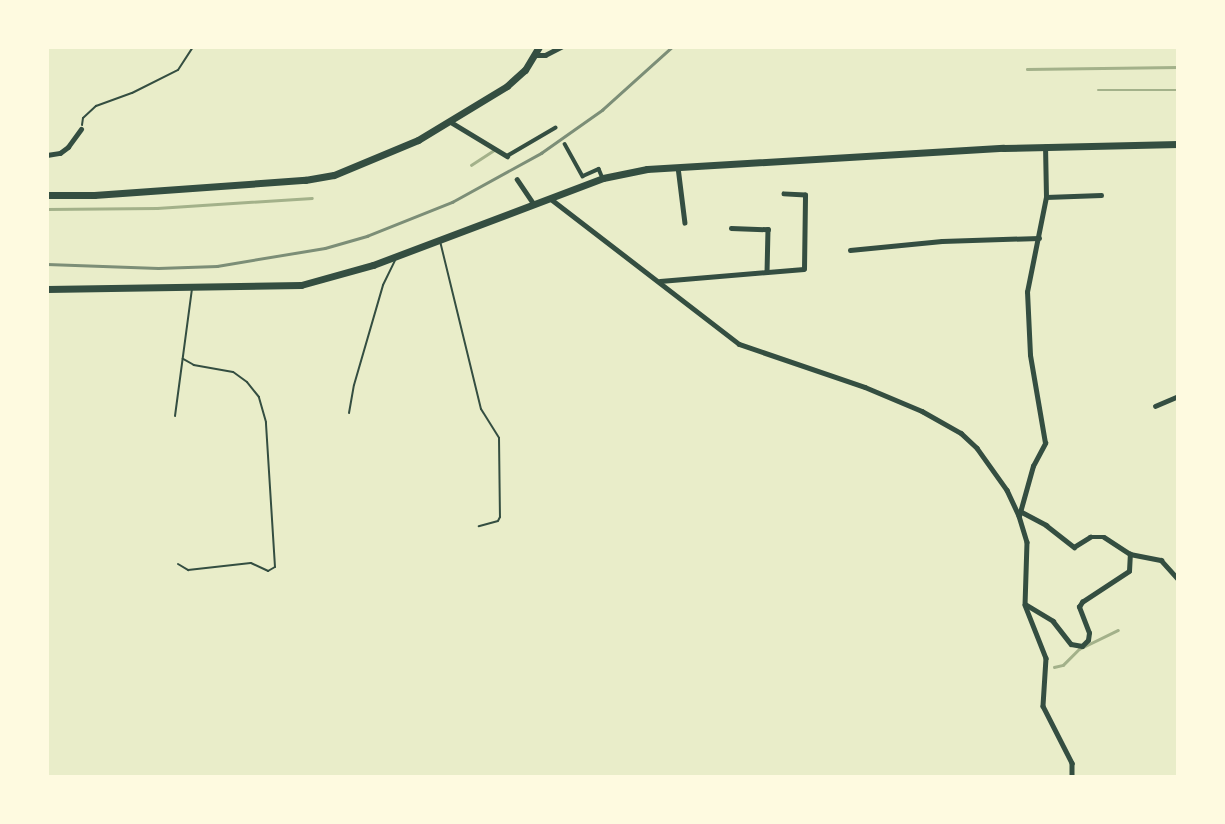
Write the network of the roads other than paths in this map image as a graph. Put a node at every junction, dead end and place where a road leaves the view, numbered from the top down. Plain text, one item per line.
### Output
1 (539, 47) edge
2 (561, 47) edge
3 (535, 55) junction
4 (449, 121) junction
5 (555, 128) dead end
6 (81, 130) road end
7 (565, 144) dead end
8 (1178, 144) edge
9 (1045, 147) junction
10 (47, 155) edge
11 (507, 156) joint
12 (678, 167) junction
13 (603, 178) junction
14 (517, 179) dead end
15 (784, 194) dead end
16 (47, 195) edge
17 (1101, 195) dead end
18 (1046, 197) junction
19 (551, 199) junction
20 (534, 204) junction
21 (685, 223) dead end
22 (731, 228) dead end
23 (1039, 238) junction
24 (440, 240) junction
25 (850, 250) dead end
26 (397, 256) junction
27 (767, 272) junction
28 (660, 281) junction
29 (192, 288) junction
30 (47, 289) edge
31 (183, 359) junction
32 (1178, 396) edge
33 (1155, 406) dead end
34 (349, 413) dead end
35 (175, 416) dead end
36 (1020, 513) junction
37 (479, 526) dead end
38 (1130, 554) junction
39 (178, 564) dead end
40 (1178, 579) edge
41 (1025, 604) junction
42 (1072, 777) edge

1 - 3 main road
2 - 3 street
3 - 4 main road
4 - 11 street
4 - 16 main road
5 - 11 street
6 - 10 street
7 - 13 street
8 - 9 main road
9 - 12 main road
9 - 18 street
12 - 13 main road
12 - 21 street
13 - 19 main road
14 - 20 street
15 - 27 street
17 - 18 street
18 - 23 street
19 - 20 main road
19 - 28 street
20 - 24 main road
22 - 27 street
23 - 25 street
23 - 36 street
24 - 26 main road
24 - 37 lane
26 - 29 main road
26 - 34 lane
27 - 28 street
28 - 36 street
29 - 30 main road
29 - 31 lane
31 - 35 lane
31 - 39 lane
32 - 33 street
36 - 38 street
36 - 41 street
38 - 40 street
38 - 41 street
41 - 42 street

